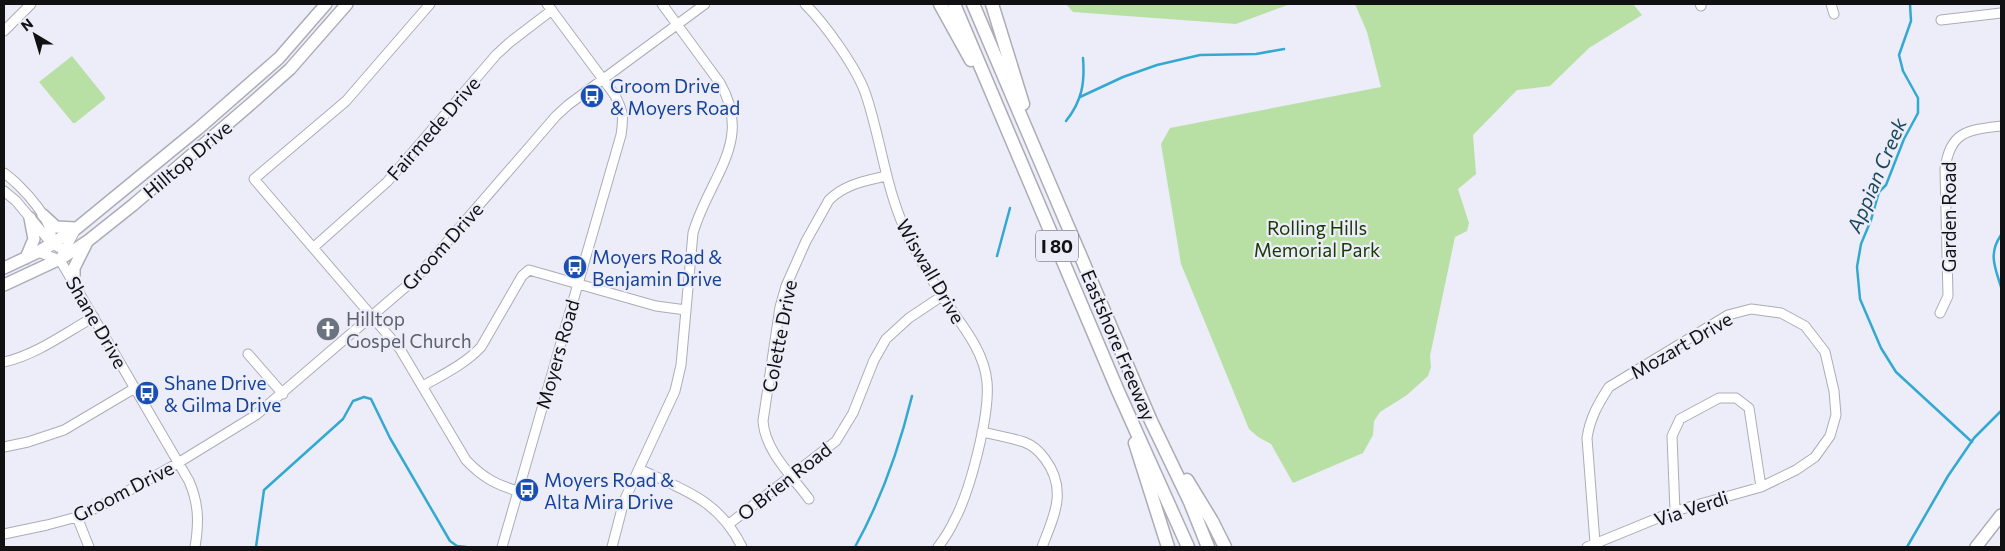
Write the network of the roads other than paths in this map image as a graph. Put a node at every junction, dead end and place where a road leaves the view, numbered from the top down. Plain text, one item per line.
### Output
1 (31, 4) edge
2 (326, 4) edge
3 (348, 4) edge
4 (430, 4) edge
5 (662, 4) edge
6 (705, 4) edge
7 (805, 4) edge
8 (940, 4) edge
9 (954, 4) edge
10 (973, 4) edge
11 (992, 4) edge
12 (1831, 4) edge
13 (550, 7) edge
14 (2001, 13) edge
15 (1834, 14) dead end
16 (1941, 20) dead end
17 (677, 24) junction
18 (4, 31) edge
19 (603, 79) junction
20 (995, 101) junction
21 (2001, 126) edge
22 (1037, 154) junction
23 (4, 173) edge
24 (886, 176) junction
25 (4, 191) edge
26 (43, 215) junction
27 (30, 218) junction
28 (77, 228) junction
29 (89, 240) junction
30 (52, 244) junction
31 (314, 248) junction
32 (42, 253) junction
33 (65, 254) junction
34 (26, 258) junction
35 (4, 268) edge
36 (39, 270) junction
37 (74, 282) junction
38 (578, 284) junction
39 (4, 285) edge
40 (942, 296) junction
41 (686, 310) junction
42 (1940, 313) dead end
43 (372, 316) junction
44 (94, 317) junction
45 (248, 354) dead end
46 (4, 362) edge
47 (423, 386) junction
48 (135, 388) junction
49 (1118, 391) junction
50 (283, 394) junction
51 (1151, 421) junction
52 (982, 432) junction
53 (4, 447) edge
54 (178, 463) junction
55 (640, 469) junction
56 (1796, 470) joint
57 (792, 476) junction
58 (1761, 487) junction
59 (518, 491) junction
60 (809, 499) dead end
61 (1675, 511) junction
62 (2001, 515) edge
63 (77, 517) junction
64 (729, 524) junction
65 (4, 534) edge
66 (1595, 543) junction
67 (88, 547) edge
68 (195, 547) edge
69 (502, 547) edge
70 (612, 547) edge
71 (742, 547) edge
72 (938, 547) edge
73 (1042, 547) edge
74 (1168, 547) edge
75 (1188, 547) edge
76 (1208, 547) edge
77 (1225, 547) edge
78 (1586, 547) edge
79 (1976, 547) edge

1 - 18 street
2 - 28 main road, Hilltop Drive
3 - 29 main road, Hilltop Drive
4 - 31 street
5 - 17 street
6 - 17 street
7 - 24 street, Wiswall Drive
8 - 20 highway
9 - 20 highway, Eastshore Freeway / I 80
10 - 22 highway, Eastshore Freeway / I 80
11 - 22 highway
12 - 15 street
13 - 19 street, Moyers Road
13 - 31 street, Fairmede Drive
14 - 16 street
17 - 19 street
17 - 41 street
19 - 38 street, Moyers Road
19 - 43 street, Groom Drive
20 - 49 highway, Eastshore Freeway / I 80
21 - 42 street, Garden Road
22 - 51 highway, Eastshore Freeway / I 80
23 - 26 street
24 - 40 street, Wiswall Drive
24 - 57 street, Colette Drive
25 - 27 street, Shane Drive
26 - 28 main road
26 - 30 street
27 - 30 street, Shane Drive
27 - 34 main road
28 - 30 main road, Hilltop Drive
28 - 33 street, Shane Drive
29 - 33 main road, Hilltop Drive
29 - 37 main road
30 - 32 main road, Hilltop Drive
30 - 33 street, Shane Drive
31 - 43 street
32 - 33 street, Shane Drive
32 - 34 main road, Hilltop Drive
32 - 36 street, Shane Drive
33 - 36 main road, Hilltop Drive
33 - 37 street, Shane Drive
34 - 35 main road, Hilltop Drive
36 - 39 main road, Hilltop Drive
37 - 44 street, Shane Drive
38 - 41 street
38 - 47 street
38 - 59 street, Moyers Road
40 - 52 street, Wiswall Drive
40 - 57 street, O Brien Road
41 - 55 street
43 - 47 street
43 - 50 street, Groom Drive
44 - 46 street
44 - 48 street, Shane Drive
45 - 50 street
47 - 59 street
48 - 53 street
48 - 54 street, Shane Drive
49 - 74 highway
49 - 75 highway, Eastshore Freeway / I 80
50 - 54 street, Groom Drive
51 - 76 highway, Eastshore Freeway / I 80
51 - 77 highway
52 - 72 street, Wiswall Drive
52 - 73 street
54 - 63 street, Groom Drive
54 - 68 street, Shane Drive
55 - 64 street
55 - 70 street
56 - 58 street, Via Verdi
56 - 66 street, Mozart Drive
57 - 60 street, Colette Drive
57 - 64 street, O Brien Road
58 - 61 street, Via Verdi
58 - 61 street
59 - 69 street, Moyers Road
61 - 66 street, Via Verdi
62 - 79 main road
63 - 65 street, Groom Drive
63 - 67 street
64 - 71 street
66 - 78 street, Via Verdi

